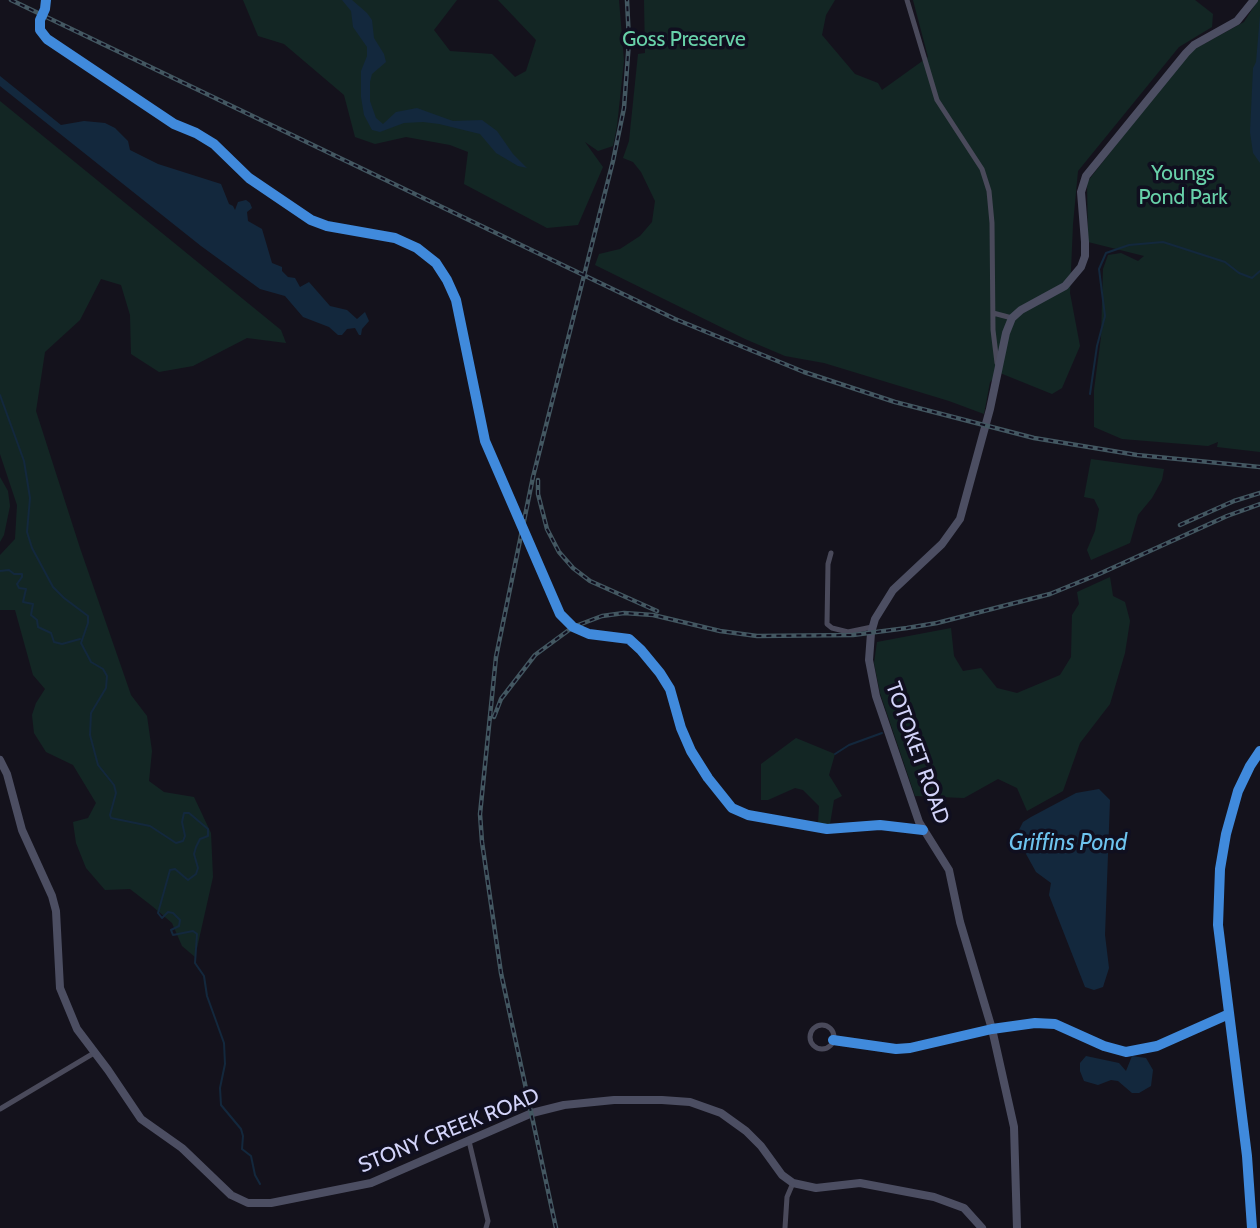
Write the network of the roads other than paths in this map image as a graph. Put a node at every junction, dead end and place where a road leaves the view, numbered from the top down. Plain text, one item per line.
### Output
1 (46, 0) edge
2 (907, 0) edge
3 (1254, 0) edge
4 (993, 313) junction
5 (1012, 318) junction
6 (998, 367) junction
7 (831, 553) dead end
8 (872, 627) junction
9 (1260, 751) edge
10 (0, 760) edge
11 (923, 830) junction
12 (1228, 1014) junction
13 (992, 1029) junction
14 (833, 1040) junction
15 (94, 1053) junction
16 (0, 1109) edge
17 (469, 1141) junction
18 (793, 1183) junction
19 (486, 1228) edge
20 (785, 1228) edge
21 (982, 1228) edge
22 (1017, 1228) edge
23 (1252, 1228) edge

1 - 11 street, bridge
2 - 4 street, TOTOKET ROAD
3 - 5 main road
4 - 5 street
4 - 6 street, TOTOKET ROAD
5 - 6 main road
6 - 8 main road, TOTOKET ROAD
7 - 8 street
8 - 11 main road, TOTOKET ROAD
9 - 12 street
10 - 15 main road, STONY CREEK ROAD
11 - 13 main road, TOTOKET ROAD
12 - 13 street
12 - 23 street
13 - 14 street
13 - 22 main road, TOTOKET ROAD
14 - 14 street
15 - 16 street
15 - 17 main road, STONY CREEK ROAD
17 - 18 main road, STONY CREEK ROAD
17 - 19 street
18 - 20 street
18 - 21 main road

